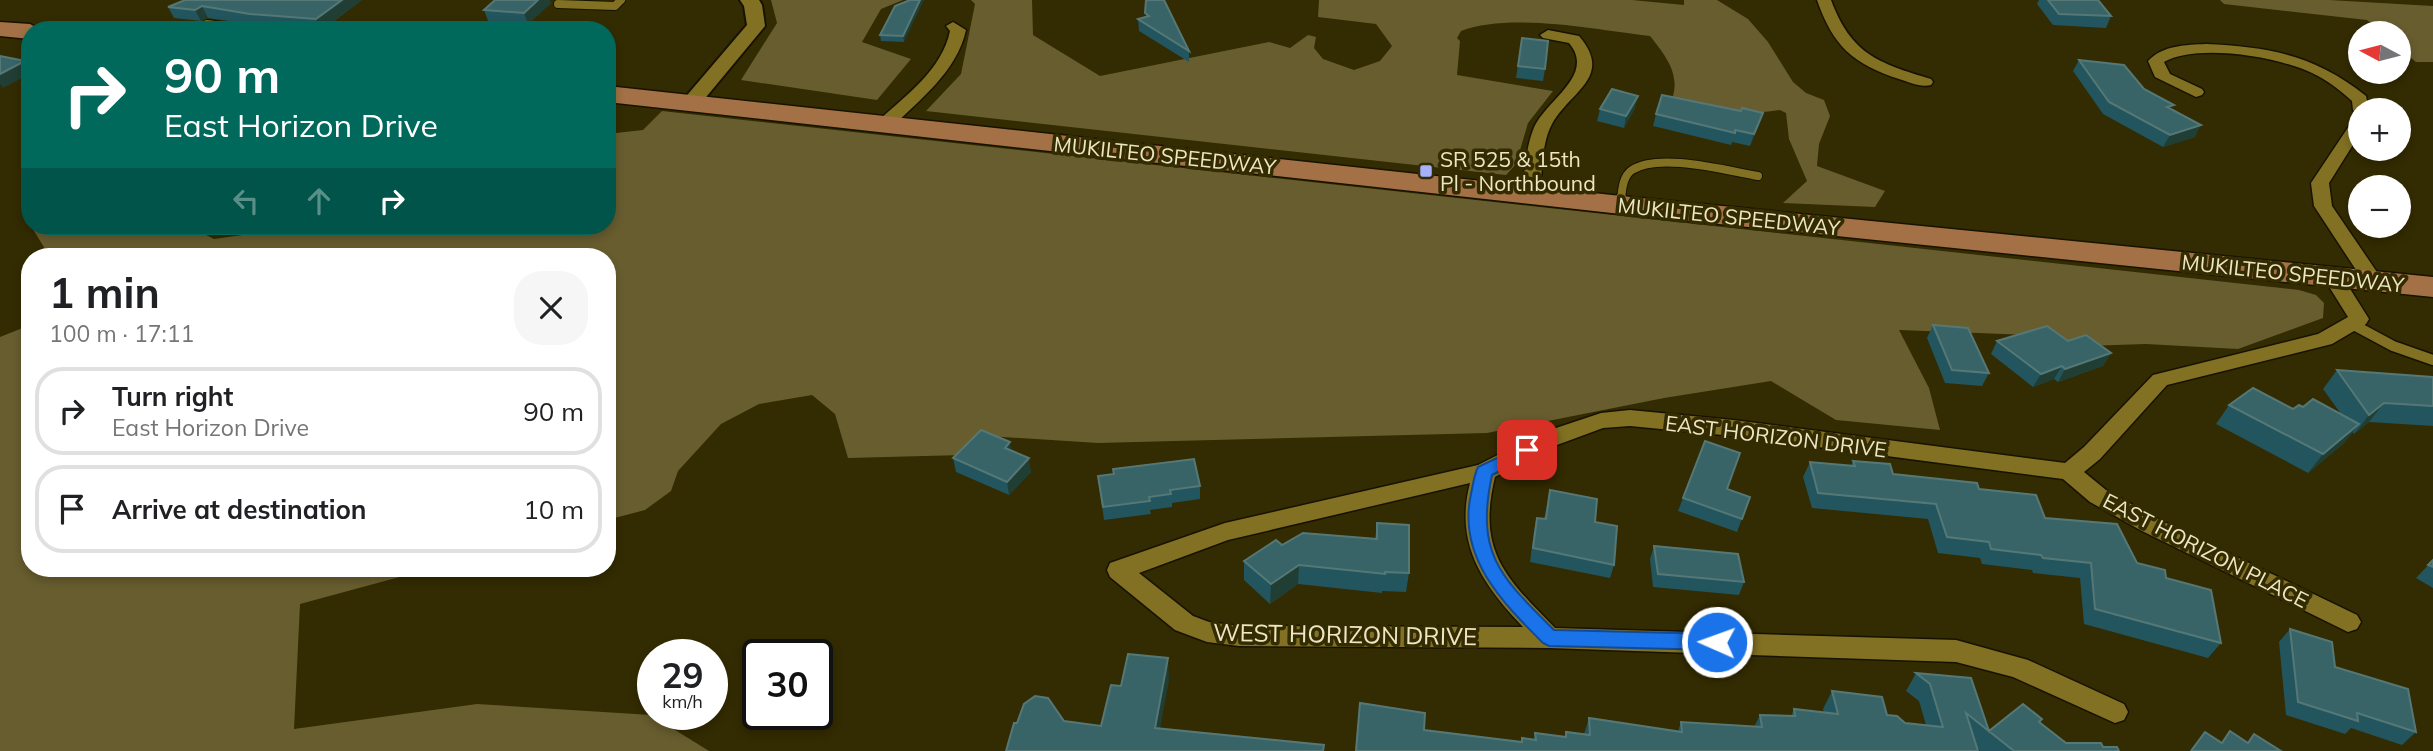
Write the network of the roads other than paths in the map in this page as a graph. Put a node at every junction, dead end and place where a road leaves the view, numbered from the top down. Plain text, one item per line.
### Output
1 (621, 0) edge
2 (749, 0) edge
3 (1824, 0) edge
4 (558, 4) dead end
5 (953, 26) dead end
6 (0, 29) edge
7 (21, 31) edge
8 (1548, 36) dead end
9 (1925, 82) dead end
10 (2196, 92) dead end
11 (616, 95) edge
12 (2359, 98) edge
13 (690, 104) junction
14 (884, 125) junction
15 (2348, 139) edge
16 (1758, 176) dead end
17 (1530, 195) junction
18 (1621, 205) junction
19 (2333, 277) junction
20 (2373, 281) junction
21 (2433, 287) edge
22 (2352, 324) junction
23 (2433, 360) edge
24 (1484, 472) junction
25 (2069, 472) junction
26 (1119, 570) joint
27 (2348, 622) dead end
28 (1549, 638) junction
29 (2115, 712) dead end

1 - 4 lane
2 - 13 street
3 - 9 street
5 - 14 street
6 - 7 main road
8 - 17 street
10 - 12 street
11 - 13 main road, MUKILTEO SPEEDWAY
13 - 14 main road, MUKILTEO SPEEDWAY
14 - 17 main road, MUKILTEO SPEEDWAY
15 - 20 street
16 - 18 lane
17 - 18 main road, MUKILTEO SPEEDWAY
18 - 19 main road, MUKILTEO SPEEDWAY
19 - 20 main road, MUKILTEO SPEEDWAY
19 - 22 street
20 - 21 main road, MUKILTEO SPEEDWAY
22 - 23 lane
22 - 25 street
24 - 25 street, EAST HORIZON DRIVE
24 - 26 street, EAST HORIZON DRIVE
24 - 28 street
25 - 27 street, EAST HORIZON PLACE
26 - 28 street, WEST HORIZON DRIVE
28 - 29 street, WEST HORIZON DRIVE

